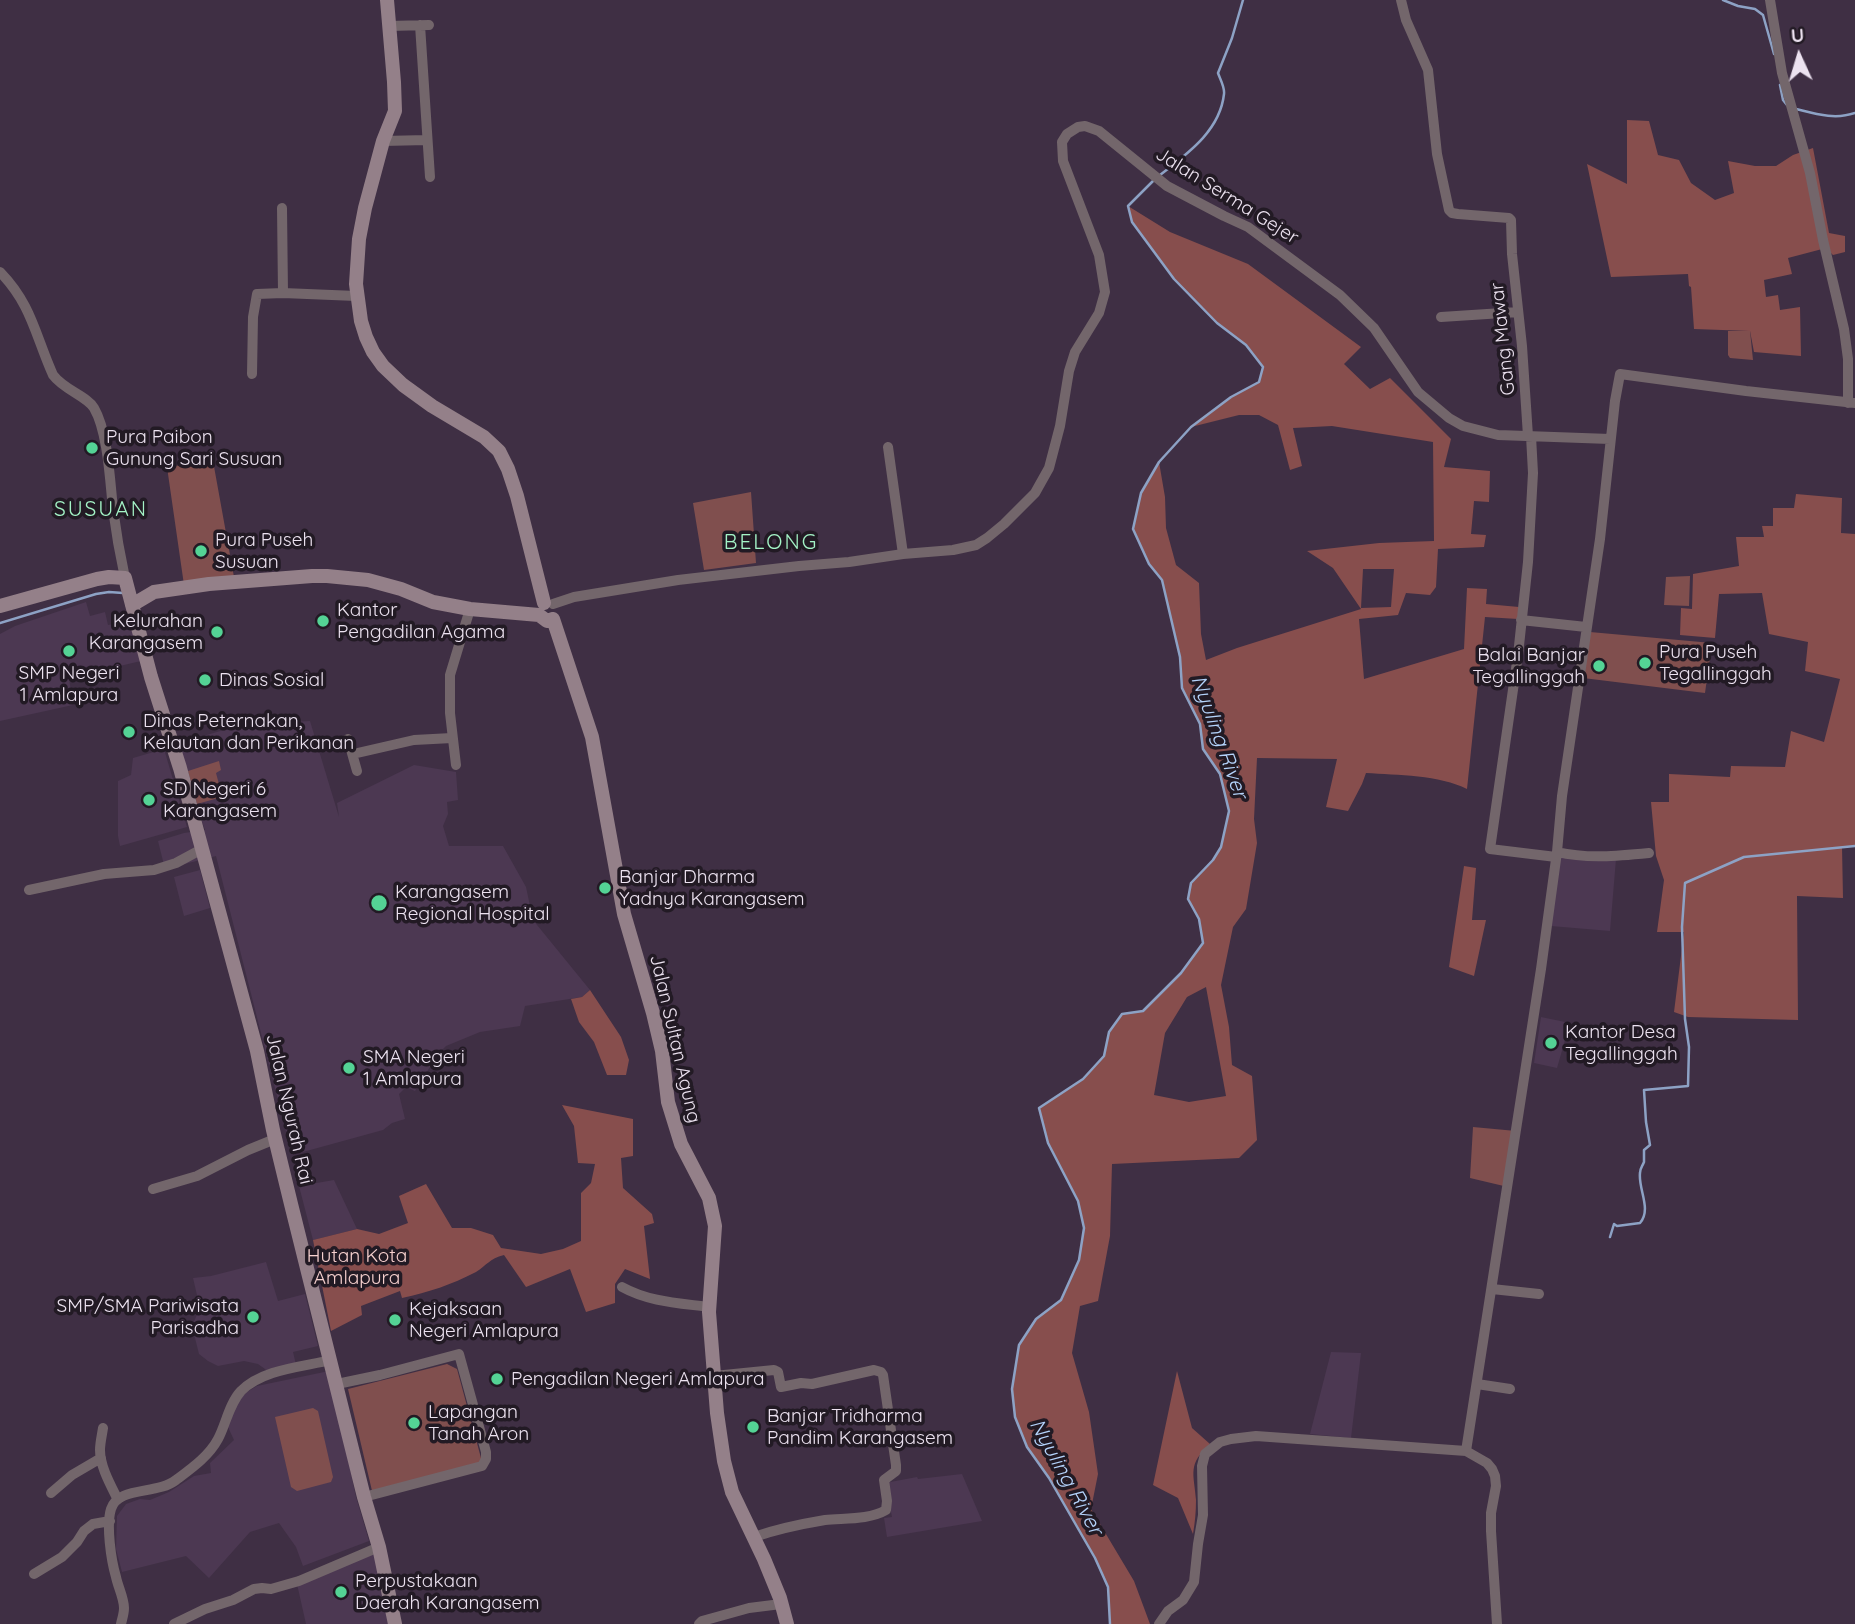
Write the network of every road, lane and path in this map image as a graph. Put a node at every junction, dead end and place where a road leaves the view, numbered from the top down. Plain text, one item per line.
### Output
1 (387, 0) edge
2 (1401, 0) edge
3 (1770, 0) edge
4 (389, 26) junction
5 (427, 140) junction
6 (383, 141) junction
7 (430, 177) dead end
8 (282, 208) dead end
9 (0, 272) edge
10 (283, 293) junction
11 (356, 296) junction
12 (1518, 312) junction
13 (1441, 317) dead end
14 (253, 374) dead end
15 (1852, 403) edge
16 (1530, 436) junction
17 (1611, 439) junction
18 (888, 447) dead end
19 (903, 554) junction
20 (125, 578) junction
21 (154, 592) junction
22 (132, 605) junction
23 (0, 606) edge
24 (470, 610) junction
25 (549, 610) junction
26 (1521, 620) junction
27 (1586, 627) junction
28 (348, 738) dead end
29 (452, 738) junction
30 (353, 754) junction
31 (456, 765) dead end
32 (357, 771) dead end
33 (202, 849) junction
34 (1649, 853) dead end
35 (1556, 854) junction
36 (29, 890) dead end
37 (275, 1139) junction
38 (153, 1189) dead end
39 (622, 1287) dead end
40 (1492, 1289) junction
41 (1539, 1294) dead end
42 (709, 1307) junction
43 (331, 1360) junction
44 (714, 1376) junction
45 (337, 1384) junction
46 (1477, 1384) junction
47 (1510, 1389) dead end
48 (103, 1428) dead end
49 (1466, 1451) junction
50 (101, 1458) junction
51 (51, 1493) dead end
52 (364, 1497) junction
53 (117, 1498) junction
54 (110, 1521) junction
55 (754, 1537) junction
56 (379, 1547) junction
57 (34, 1574) dead end
58 (781, 1604) junction
59 (121, 1624) edge
60 (174, 1624) edge
61 (395, 1624) edge
62 (699, 1624) edge
63 (787, 1624) edge
64 (1159, 1624) edge
65 (1497, 1624) edge

1 - 4 street, Jalan Sultan Agung
2 - 12 street, Gang Mawar
3 - 15 street
4 - 5 street
4 - 6 street, Jalan Sultan Agung
5 - 6 street
5 - 7 street
6 - 11 street, Jalan Sultan Agung
8 - 10 street
9 - 20 street
10 - 11 street
10 - 14 street
11 - 25 street, Jalan Sultan Agung
12 - 13 street
12 - 16 street, Gang Mawar
15 - 17 street
16 - 17 street, Jalan Serma Gejer
16 - 19 street, Jalan Serma Gejer
16 - 26 street, Gang Mawar
17 - 27 street
18 - 19 street
19 - 25 street, Jalan Serma Gejer
20 - 21 street
20 - 22 street, Jalan Ngurah Rai
20 - 23 street
21 - 22 street
21 - 24 street
22 - 33 street, Jalan Ngurah Rai
24 - 25 street
24 - 29 street
25 - 42 street, Jalan Sultan Agung
26 - 27 street
26 - 35 street, Gang Mawar
27 - 35 street
28 - 30 street
29 - 30 street
29 - 31 street
30 - 32 street
33 - 36 street
33 - 37 street, Jalan Ngurah Rai
34 - 35 street
35 - 40 street
37 - 38 street
37 - 43 street, Jalan Ngurah Rai
39 - 42 street
40 - 41 street
40 - 46 street
42 - 44 street, Jalan Sultan Agung
43 - 45 street, Jalan Ngurah Rai
43 - 53 street
44 - 55 street, Jalan Sultan Agung
44 - 55 street
45 - 52 street, Jalan Ngurah Rai
45 - 52 street
46 - 47 street
46 - 49 street
48 - 50 street
49 - 64 street
49 - 65 street
50 - 51 street
50 - 53 street
52 - 56 street, Jalan Ngurah Rai
53 - 54 street
54 - 57 street
54 - 59 street
55 - 58 street, Jalan Sultan Agung
56 - 60 street
56 - 61 street, Jalan Ngurah Rai
58 - 62 street
58 - 63 street, Jalan Sultan Agung

